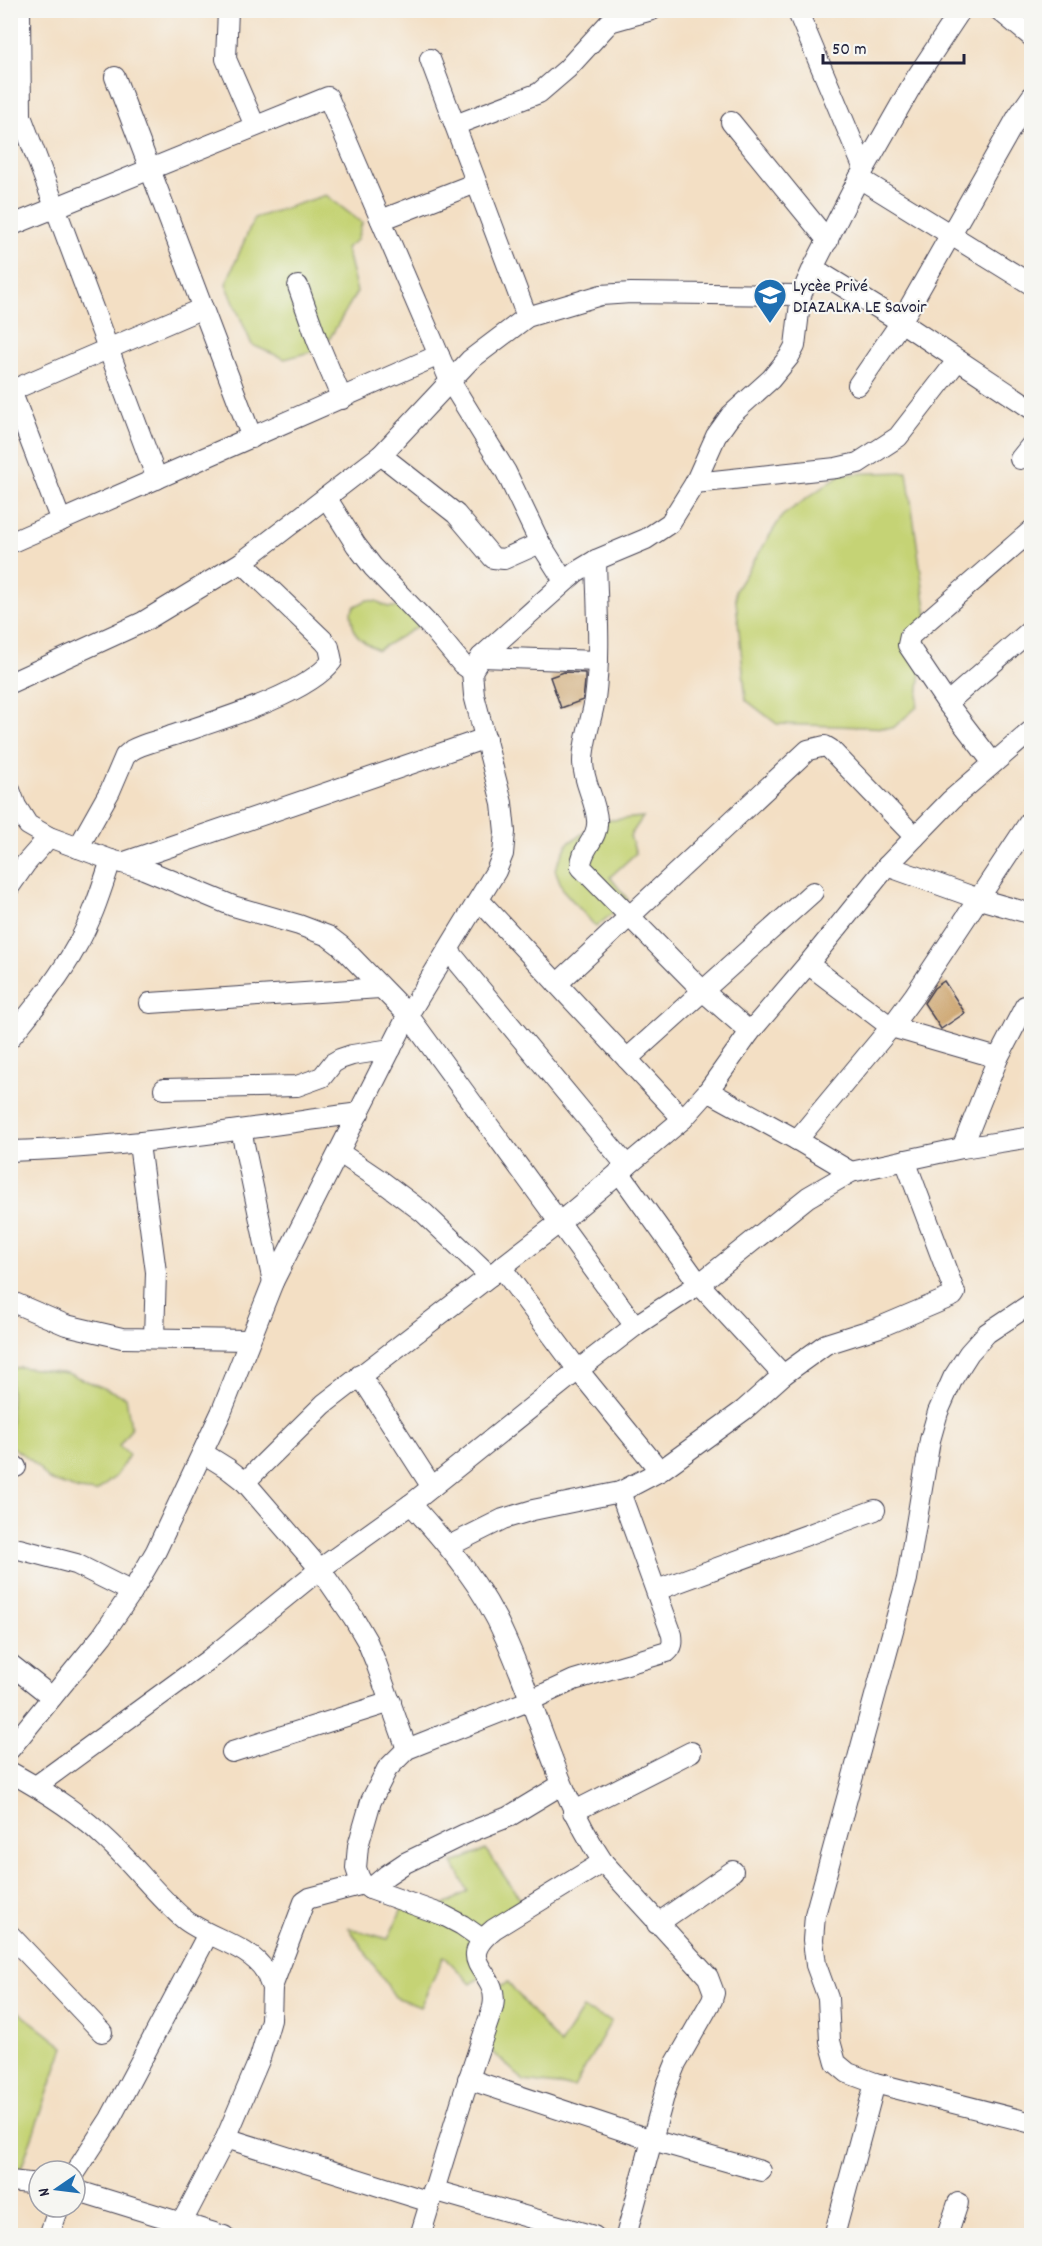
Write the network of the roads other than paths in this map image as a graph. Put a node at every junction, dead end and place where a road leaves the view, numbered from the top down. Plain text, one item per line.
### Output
1 (20, 10) edge
2 (228, 10) edge
3 (652, 10) edge
4 (797, 10) edge
5 (962, 10) edge
6 (999, 10) edge
7 (609, 16) edge
8 (1032, 37) edge
9 (430, 59) dead end
10 (115, 77) dead end
11 (1032, 96) edge
12 (731, 122) dead end
13 (455, 125) junction
14 (255, 126) junction
15 (150, 169) junction
16 (862, 173) junction
17 (476, 183) junction
18 (56, 207) junction
19 (381, 220) junction
20 (10, 226) edge
21 (951, 235) junction
22 (828, 241) junction
23 (813, 268) junction
24 (1032, 285) edge
25 (298, 286) dead end
26 (801, 295) junction
27 (202, 308) junction
28 (527, 316) junction
29 (901, 322) junction
30 (108, 349) junction
31 (440, 355) junction
32 (957, 361) junction
33 (450, 381) junction
34 (858, 385) dead end
35 (11, 390) edge
36 (342, 399) junction
37 (1032, 409) edge
38 (252, 438) junction
39 (381, 455) junction
40 (157, 479) junction
41 (695, 483) junction
42 (326, 497) junction
43 (62, 521) junction
44 (1032, 530) edge
45 (10, 543) edge
46 (540, 543) junction
47 (596, 560) junction
48 (242, 562) junction
49 (564, 581) junction
50 (1029, 635) edge
51 (598, 661) junction
52 (477, 664) junction
53 (10, 683) edge
54 (947, 703) junction
55 (1032, 730) edge
56 (486, 738) junction
57 (993, 763) junction
58 (10, 790) edge
59 (1032, 818) edge
60 (50, 837) junction
61 (915, 837) junction
62 (78, 848) junction
63 (116, 861) junction
64 (886, 866) junction
65 (10, 886) edge
66 (813, 892) dead end
67 (980, 899) junction
68 (479, 900) junction
69 (1032, 914) edge
70 (629, 917) junction
71 (448, 950) junction
72 (808, 964) junction
73 (557, 984) junction
74 (380, 988) junction
75 (703, 991) junction
76 (150, 1004) dead end
77 (1025, 1006) dead end
78 (408, 1015) junction
79 (891, 1027) junction
80 (750, 1032) junction
81 (10, 1038) edge
82 (391, 1049) junction
83 (998, 1058) junction
84 (627, 1059) junction
85 (164, 1089) dead end
86 (708, 1091) junction
87 (359, 1113) junction
88 (683, 1119) junction
89 (241, 1130) junction
90 (1032, 1137) edge
91 (797, 1140) junction
92 (139, 1144) junction
93 (962, 1148) junction
94 (10, 1151) edge
95 (340, 1153) junction
96 (905, 1160) junction
97 (623, 1169) junction
98 (850, 1172) junction
99 (560, 1222) junction
100 (495, 1271) junction
101 (273, 1282) junction
102 (699, 1284) junction
103 (10, 1301) edge
104 (1032, 1303) edge
105 (634, 1326) junction
106 (154, 1337) junction
107 (249, 1340) junction
108 (578, 1370) junction
109 (360, 1375) junction
110 (783, 1375) junction
111 (203, 1453) junction
112 (660, 1471) junction
113 (245, 1482) junction
114 (432, 1486) junction
115 (620, 1492) junction
116 (411, 1503) junction
117 (875, 1510) dead end
118 (449, 1546) junction
119 (10, 1549) edge
120 (320, 1569) junction
121 (657, 1590) junction
122 (132, 1592) junction
123 (10, 1664) edge
124 (52, 1696) junction
125 (531, 1700) junction
126 (391, 1702) junction
127 (10, 1749) edge
128 (407, 1749) junction
129 (232, 1752) dead end
130 (691, 1752) dead end
131 (10, 1772) edge
132 (561, 1785) junction
133 (36, 1786) junction
134 (573, 1812) junction
135 (603, 1862) junction
136 (733, 1870) dead end
137 (366, 1887) junction
138 (657, 1924) junction
139 (208, 1934) junction
140 (10, 1935) edge
141 (482, 1939) junction
142 (272, 1987) junction
143 (102, 2032) dead end
144 (468, 2079) junction
145 (875, 2083) junction
146 (1032, 2123) edge
147 (226, 2138) junction
148 (652, 2140) junction
149 (84, 2159) edge
150 (760, 2170) dead end
151 (10, 2181) edge
152 (27, 2183) edge
153 (87, 2194) edge
154 (431, 2196) junction
155 (958, 2203) dead end
156 (55, 2219) edge
157 (182, 2222) junction
158 (49, 2235) edge
159 (224, 2235) edge
160 (420, 2235) edge
161 (594, 2235) edge
162 (626, 2235) edge
163 (834, 2235) edge
164 (947, 2235) edge

1 - 18 street
2 - 14 street
3 - 7 street
4 - 16 street
5 - 16 street
6 - 8 street
7 - 13 street
9 - 13 street
10 - 15 street
11 - 21 street
12 - 22 street
13 - 17 street
14 - 15 street
14 - 19 street
15 - 18 street
15 - 27 street
16 - 21 street
16 - 22 street
17 - 19 street
17 - 28 street
18 - 20 street
18 - 30 street
19 - 31 street
21 - 24 street
21 - 29 street
22 - 23 street
23 - 26 street
23 - 29 street
25 - 36 street
26 - 28 street
26 - 41 street
27 - 30 street
27 - 38 street
28 - 33 street
29 - 32 street
29 - 34 street
30 - 35 street
30 - 40 street
31 - 33 street
31 - 36 street
32 - 37 street
32 - 41 street
33 - 39 street
33 - 46 street
35 - 43 street
36 - 38 street
38 - 40 street
39 - 42 street
39 - 46 street
40 - 43 street
41 - 47 street
42 - 48 street
42 - 52 street
43 - 45 street
44 - 54 street
46 - 49 street
47 - 49 street
47 - 51 street
48 - 53 street
48 - 62 street
49 - 52 street
50 - 54 street
51 - 52 street
51 - 70 street
52 - 56 street
54 - 57 street
55 - 57 street
56 - 63 street
56 - 68 street
57 - 61 street
58 - 60 street
59 - 67 street
60 - 62 street
60 - 65 street
61 - 64 street
61 - 70 street
62 - 63 street
63 - 74 street
63 - 81 street
64 - 67 street
64 - 72 street
66 - 75 street
67 - 69 street
67 - 79 street
68 - 71 street
68 - 73 street
70 - 73 street
70 - 75 street
71 - 78 street
71 - 97 street
72 - 79 street
72 - 80 street
73 - 84 street
74 - 76 street
74 - 78 street
75 - 80 street
75 - 84 street
77 - 83 street
78 - 82 street
78 - 99 street
79 - 83 street
79 - 91 street
80 - 86 street
82 - 85 street
82 - 87 street
83 - 93 street
84 - 88 street
86 - 88 street
86 - 91 street
87 - 89 street
87 - 95 street
88 - 97 street
89 - 92 street
89 - 101 street
90 - 93 street
91 - 98 street
92 - 94 street
92 - 106 street
93 - 96 street
95 - 100 street
95 - 101 street
96 - 98 street
96 - 110 street
97 - 99 street
97 - 102 street
98 - 102 street
99 - 100 street
99 - 105 street
100 - 108 street
100 - 109 street
101 - 107 street
102 - 105 street
102 - 110 street
103 - 106 street
104 - 145 street
105 - 108 street
106 - 107 street
107 - 111 street
108 - 112 street
108 - 114 street
109 - 113 street
109 - 114 street
110 - 112 street
111 - 113 street
111 - 122 street
112 - 115 street
113 - 120 street
114 - 116 street
115 - 118 street
115 - 121 street
116 - 118 street
116 - 120 street
117 - 121 street
118 - 125 street
119 - 122 street
120 - 126 street
120 - 133 street
121 - 125 street
122 - 124 street
123 - 124 street
124 - 127 street
125 - 128 street
125 - 132 street
126 - 128 street
126 - 129 street
128 - 137 street
130 - 134 street
131 - 133 street
132 - 134 street
132 - 137 street
133 - 139 street
134 - 135 street
135 - 138 street
135 - 141 street
136 - 138 street
137 - 141 street
137 - 142 street
138 - 148 street
139 - 142 street
139 - 149 street
140 - 143 street
141 - 144 street
142 - 147 street
144 - 148 street
144 - 154 street
145 - 146 street
145 - 163 street
147 - 154 street
147 - 157 street
148 - 150 street
148 - 162 street
151 - 152 street
153 - 157 street
154 - 160 street
154 - 161 street
155 - 164 street
156 - 158 street
157 - 159 street

